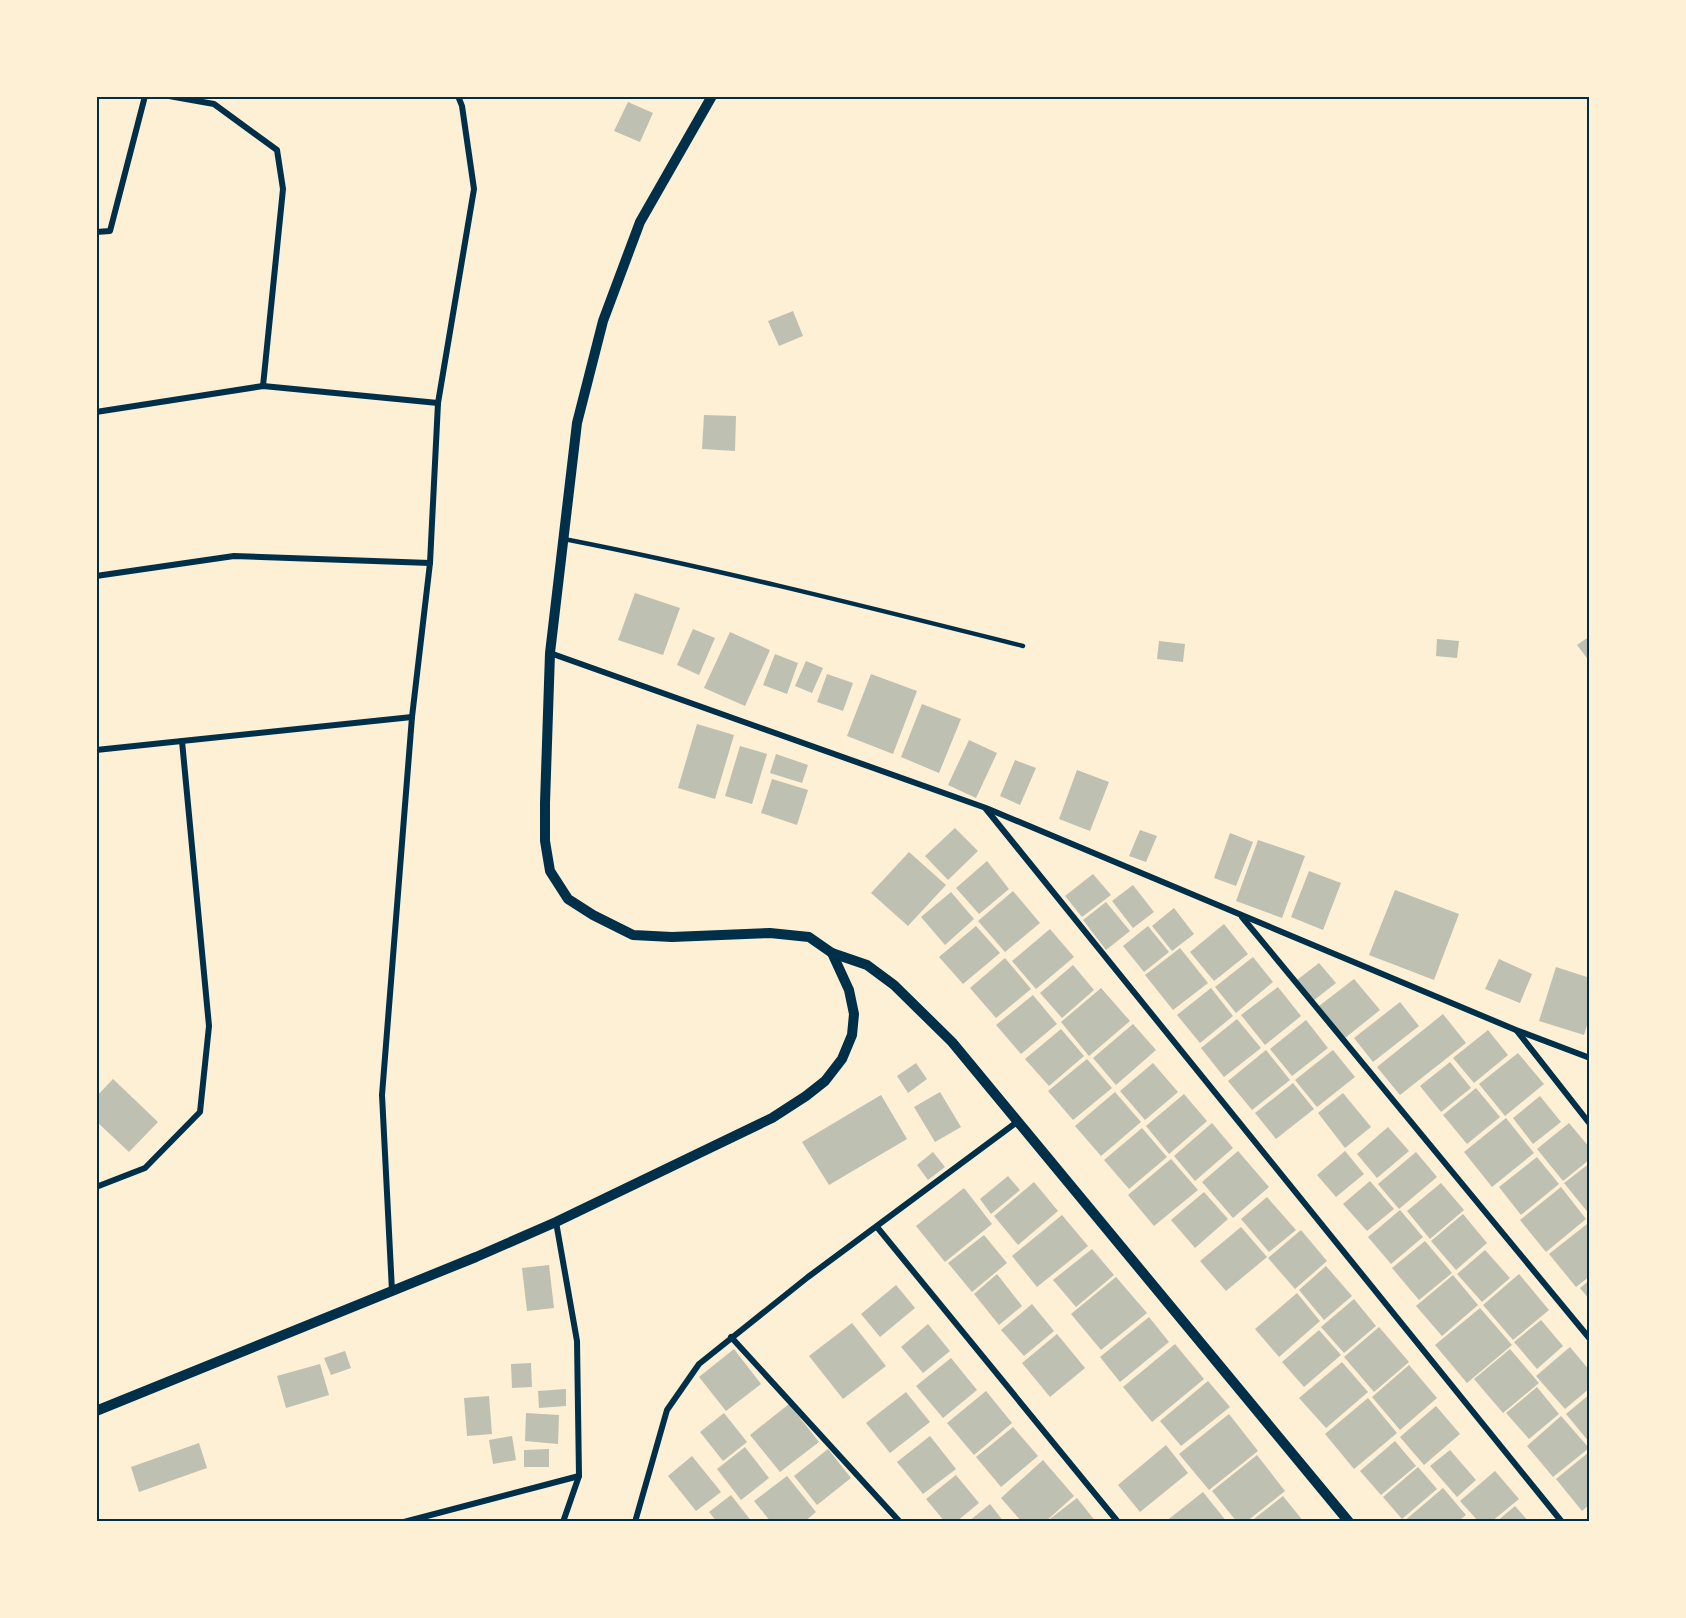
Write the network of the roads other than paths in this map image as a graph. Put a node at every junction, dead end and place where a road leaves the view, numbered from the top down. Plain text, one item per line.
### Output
1 (145, 96) edge
2 (169, 96) edge
3 (458, 96) edge
4 (712, 96) edge
5 (96, 232) edge
6 (263, 386) junction
7 (438, 403) junction
8 (96, 412) edge
9 (564, 539) junction
10 (430, 563) junction
11 (96, 576) edge
12 (1023, 646) dead end
13 (550, 653) junction
14 (412, 717) junction
15 (182, 741) junction
16 (96, 750) edge
17 (986, 808) junction
18 (1239, 914) junction
19 (832, 953) junction
20 (1516, 1030) junction
21 (1590, 1058) edge
22 (1017, 1122) junction
23 (1590, 1124) edge
24 (96, 1186) edge
25 (556, 1222) junction
26 (877, 1227) junction
27 (392, 1291) junction
28 (731, 1337) junction
29 (1590, 1339) edge
30 (96, 1411) edge
31 (579, 1476) junction
32 (404, 1522) edge
33 (563, 1522) edge
34 (635, 1522) edge
35 (900, 1522) edge
36 (1118, 1522) edge
37 (1349, 1522) edge
38 (1562, 1522) edge

1 - 5 street
2 - 6 street
3 - 7 street
4 - 9 street
6 - 7 street
6 - 8 street
7 - 10 street
9 - 12 lane
9 - 13 street
10 - 11 street
10 - 14 street
13 - 17 street
13 - 19 street
14 - 15 street
14 - 27 street
15 - 16 street
15 - 24 street
17 - 18 street
17 - 38 street
18 - 20 street
18 - 29 street
19 - 22 street
19 - 25 street
20 - 21 street
20 - 23 street
22 - 26 street
22 - 37 street
25 - 27 street
25 - 31 street
26 - 28 street
26 - 36 street
27 - 30 street
28 - 34 street
28 - 35 street
31 - 32 street
31 - 33 street

